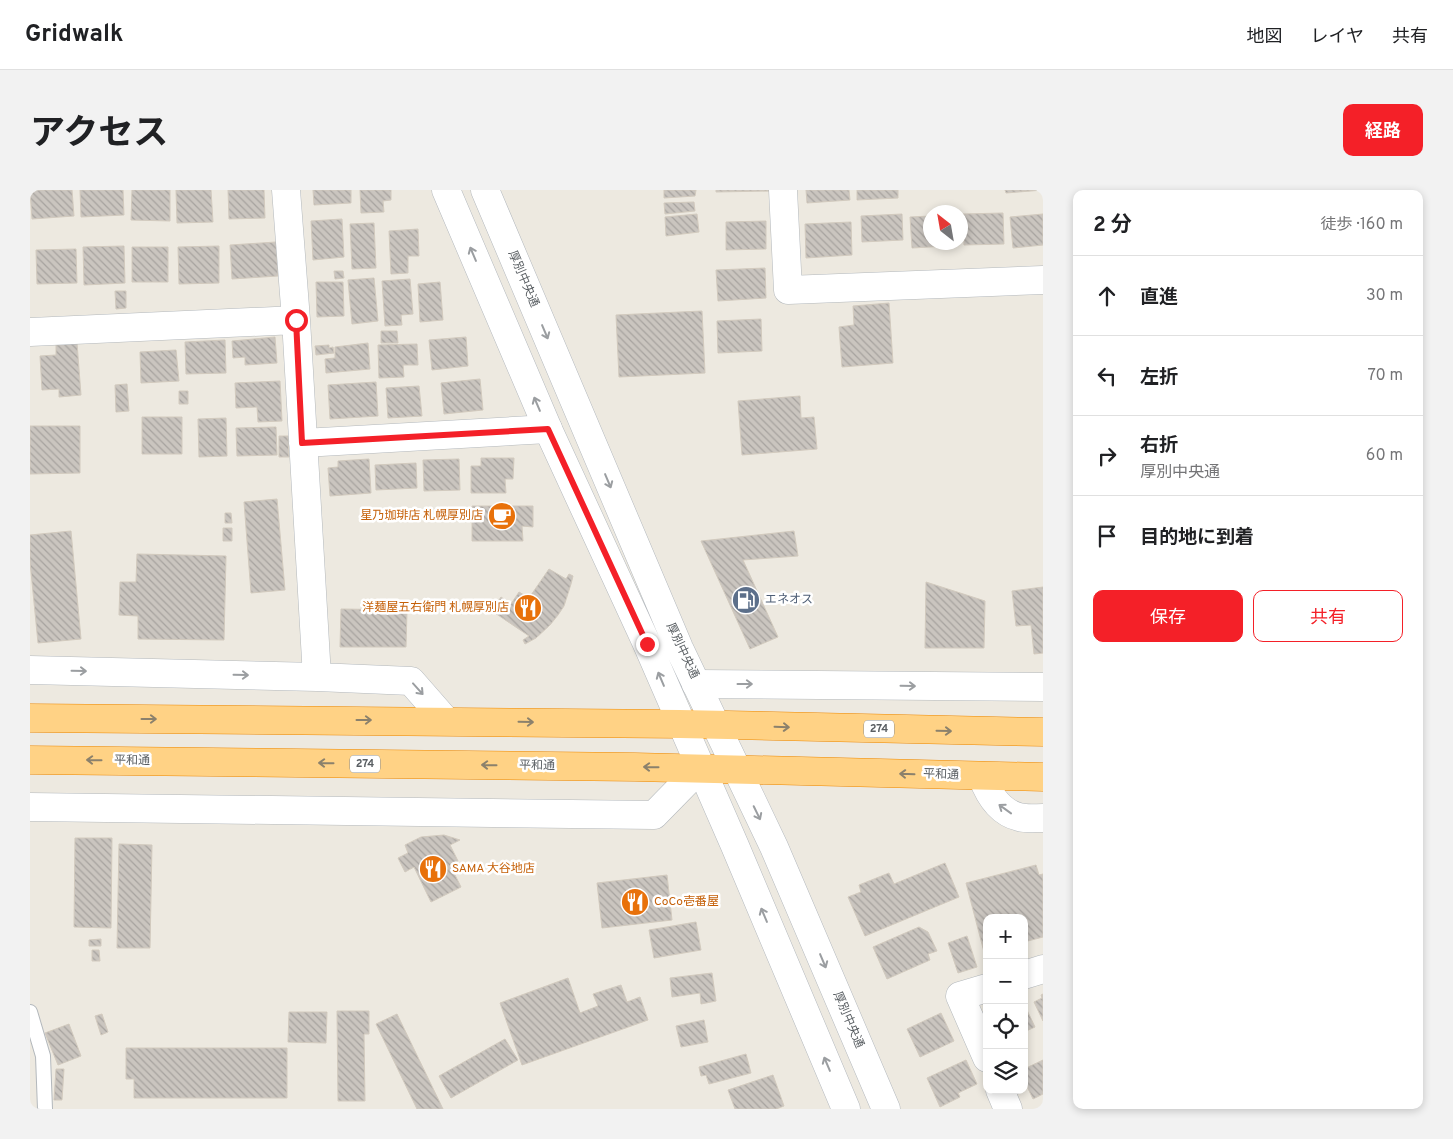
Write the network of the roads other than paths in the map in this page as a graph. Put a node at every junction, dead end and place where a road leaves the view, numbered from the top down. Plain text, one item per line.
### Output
1 (286, 190) edge
2 (446, 190) edge
3 (485, 190) edge
4 (783, 190) edge
5 (1043, 280) edge
6 (296, 320) junction
7 (30, 332) edge
8 (548, 429) junction
9 (302, 443) junction
10 (30, 670) edge
11 (317, 677) junction
12 (696, 684) junction
13 (1043, 687) edge
14 (30, 718) edge
15 (446, 721) junction
16 (680, 724) junction
17 (716, 725) junction
18 (1043, 732) edge
19 (30, 760) edge
20 (700, 768) junction
21 (736, 769) junction
22 (982, 776) junction
23 (1043, 777) edge
24 (30, 807) edge
25 (1043, 818) edge
26 (1043, 969) edge
27 (1028, 974) edge
28 (983, 989) edge
29 (30, 1012) edge
30 (983, 1049) edge
31 (1002, 1094) edge
32 (45, 1109) edge
33 (846, 1109) edge
34 (886, 1109) edge
35 (1008, 1109) edge

1 - 6 street
8 -> 2 street
3 -> 12 street, 厚別中央通
4 - 5 street
6 - 7 street
6 - 9 street
8 - 9 street
16 -> 8 street
9 - 11 street
10 -> 11 street
11 -> 15 street
12 -> 13 street
12 - 17 street, 厚別中央通
14 -> 15 highway, 274
15 -> 16 highway, 274
16 - 17 highway, 274
16 - 20 street
17 -> 18 highway, 274
17 - 21 street, 厚別中央通
20 -> 19 highway, 平和通 / 274
20 - 21 highway, 平和通 / 274
20 - 24 street
33 -> 20 street
22 -> 21 highway, 平和通 / 274
21 -> 34 street, 厚別中央通
22 - 23 highway, 平和通 / 274
25 -> 22 street
26 - 27 street
28 - 30 street
29 - 32 lane
31 - 35 street

